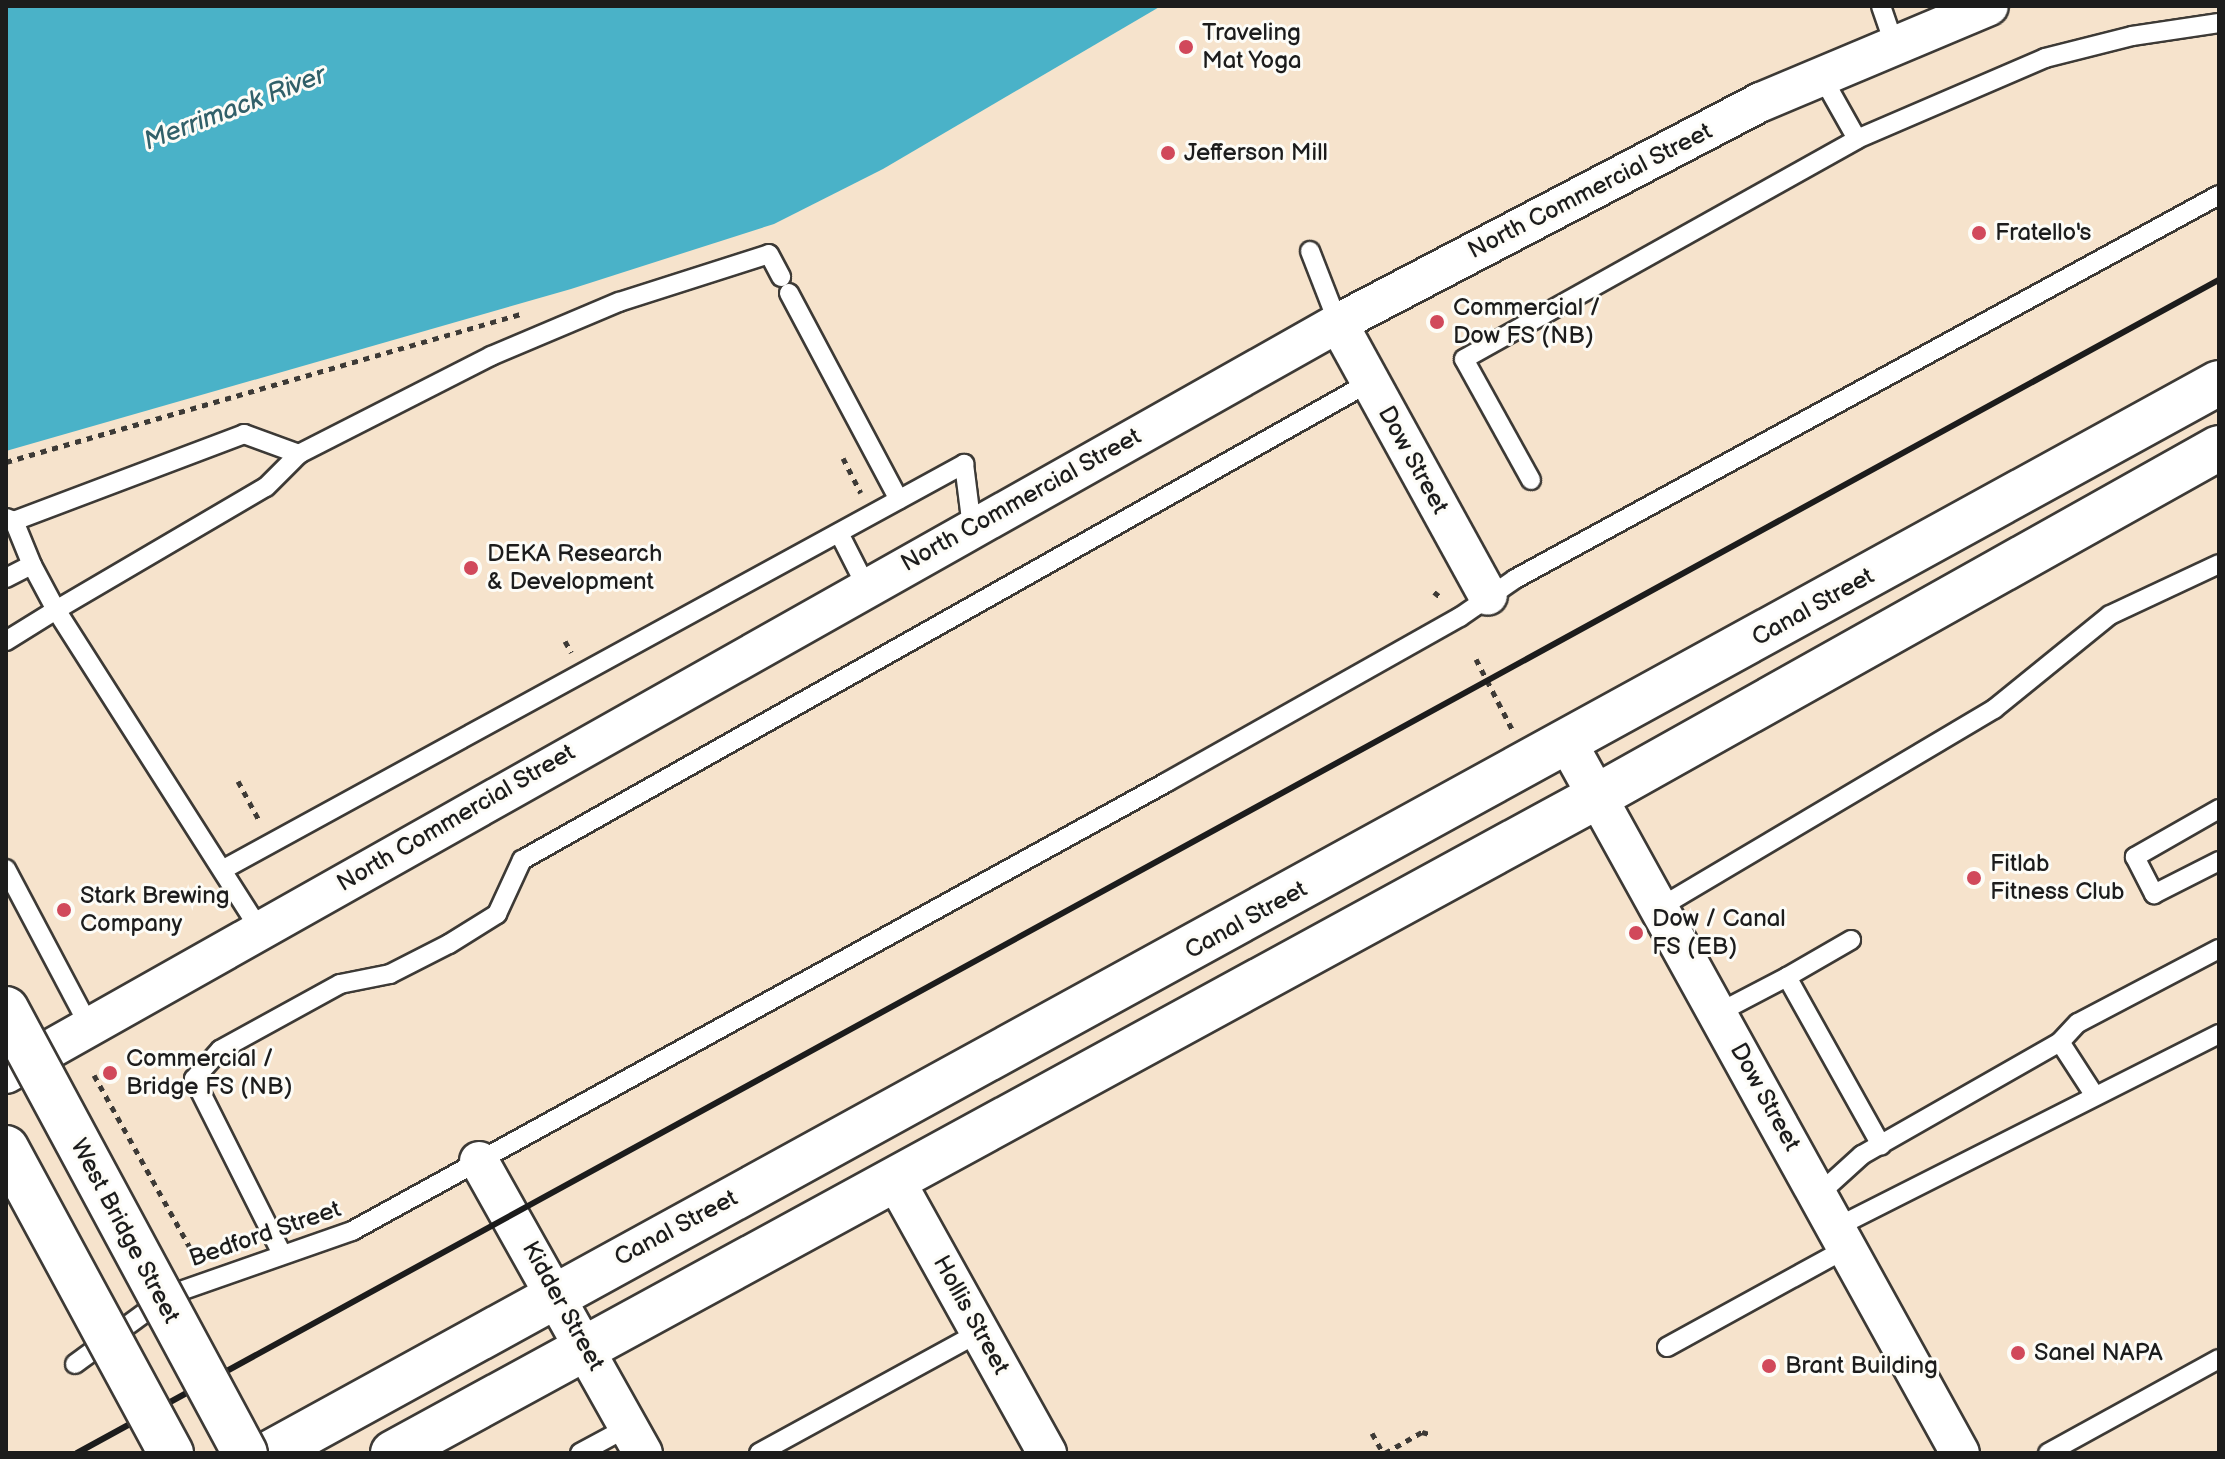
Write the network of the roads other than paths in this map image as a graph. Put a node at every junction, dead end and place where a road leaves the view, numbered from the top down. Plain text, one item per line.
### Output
1 (1881, 6) edge
2 (1989, 6) edge
3 (2219, 23) edge
4 (1894, 43) junction
5 (1821, 75) junction
6 (1857, 139) junction
7 (2219, 195) edge
8 (1310, 251) dead end
9 (1338, 323) junction
10 (1370, 382) junction
11 (2219, 383) edge
12 (2219, 448) edge
13 (299, 454) junction
14 (1531, 480) dead end
15 (899, 500) junction
16 (10, 519) edge
17 (972, 527) junction
18 (839, 533) junction
19 (2219, 564) edge
20 (32, 565) junction
21 (6, 578) edge
22 (866, 586) junction
23 (1488, 596) junction
24 (56, 610) junction
25 (6, 641) edge
26 (1567, 742) junction
27 (1596, 797) junction
28 (2219, 809) edge
29 (2219, 861) edge
30 (6, 869) edge
31 (224, 869) junction
32 (1659, 908) junction
33 (260, 930) junction
34 (1851, 940) dead end
35 (2219, 949) edge
36 (1787, 977) junction
37 (6, 1009) edge
38 (1718, 1013) junction
39 (81, 1031) junction
40 (2219, 1034) edge
41 (2060, 1042) junction
42 (6, 1074) edge
43 (2095, 1096) junction
44 (1881, 1145) junction
45 (6, 1148) edge
46 (479, 1161) junction
47 (894, 1178) junction
48 (1819, 1194) junction
49 (1843, 1237) junction
50 (282, 1254) junction
51 (555, 1294) junction
52 (980, 1332) junction
53 (1667, 1347) dead end
54 (586, 1348) junction
55 (2219, 1359) edge
56 (75, 1364) dead end
57 (636, 1440) edge
58 (171, 1453) edge
59 (245, 1453) edge
60 (270, 1453) edge
61 (393, 1453) edge
62 (580, 1453) edge
63 (759, 1453) edge
64 (1047, 1453) edge
65 (1960, 1453) edge
66 (2048, 1453) edge

1 - 4 lane
2 - 4 street, North Commercial Street
3 - 6 lane
4 - 5 street, North Commercial Street
5 - 6 lane
5 - 9 street, North Commercial Street
6 - 14 lane
7 - 23 lane, Bedford Street
8 - 9 lane
9 - 10 street, Dow Street
9 - 17 street, North Commercial Street
10 - 23 street, Dow Street
10 - 50 lane
11 - 26 street, Canal Street
12 - 27 street
13 - 15 lane
13 - 16 lane
13 - 24 lane
15 - 17 lane
15 - 18 lane
16 - 20 lane
17 - 22 street, North Commercial Street
18 - 22 lane
18 - 31 lane
19 - 32 lane
20 - 21 lane
20 - 24 lane
22 - 33 street, North Commercial Street
23 - 46 lane, Bedford Street
24 - 25 lane
24 - 31 lane
26 - 27 street, Dow Street
26 - 51 street, Canal Street
27 - 32 street, Dow Street
27 - 47 street
28 - 29 lane
30 - 39 lane
31 - 33 lane
32 - 38 street, Dow Street
33 - 39 street, North Commercial Street
34 - 36 lane
35 - 41 lane
36 - 38 lane
36 - 44 lane
37 - 59 street, West Bridge Street, bridge
38 - 48 street, Dow Street
39 - 42 street, North Commercial Street
40 - 43 lane
41 - 43 lane
41 - 44 lane
43 - 49 lane
44 - 48 lane
45 - 58 street, bridge
46 - 50 lane, Bedford Street
46 - 51 street, Kidder Street
47 - 52 street, Hollis Street
47 - 54 street
48 - 49 street, Dow Street
49 - 53 lane
49 - 65 street, Dow Street
50 - 56 lane, Bedford Street
51 - 54 street, Kidder Street
51 - 60 street, Canal Street
52 - 63 lane
52 - 64 street, Hollis Street
54 - 57 street, Kidder Street
54 - 61 street
55 - 66 lane
57 - 62 lane

